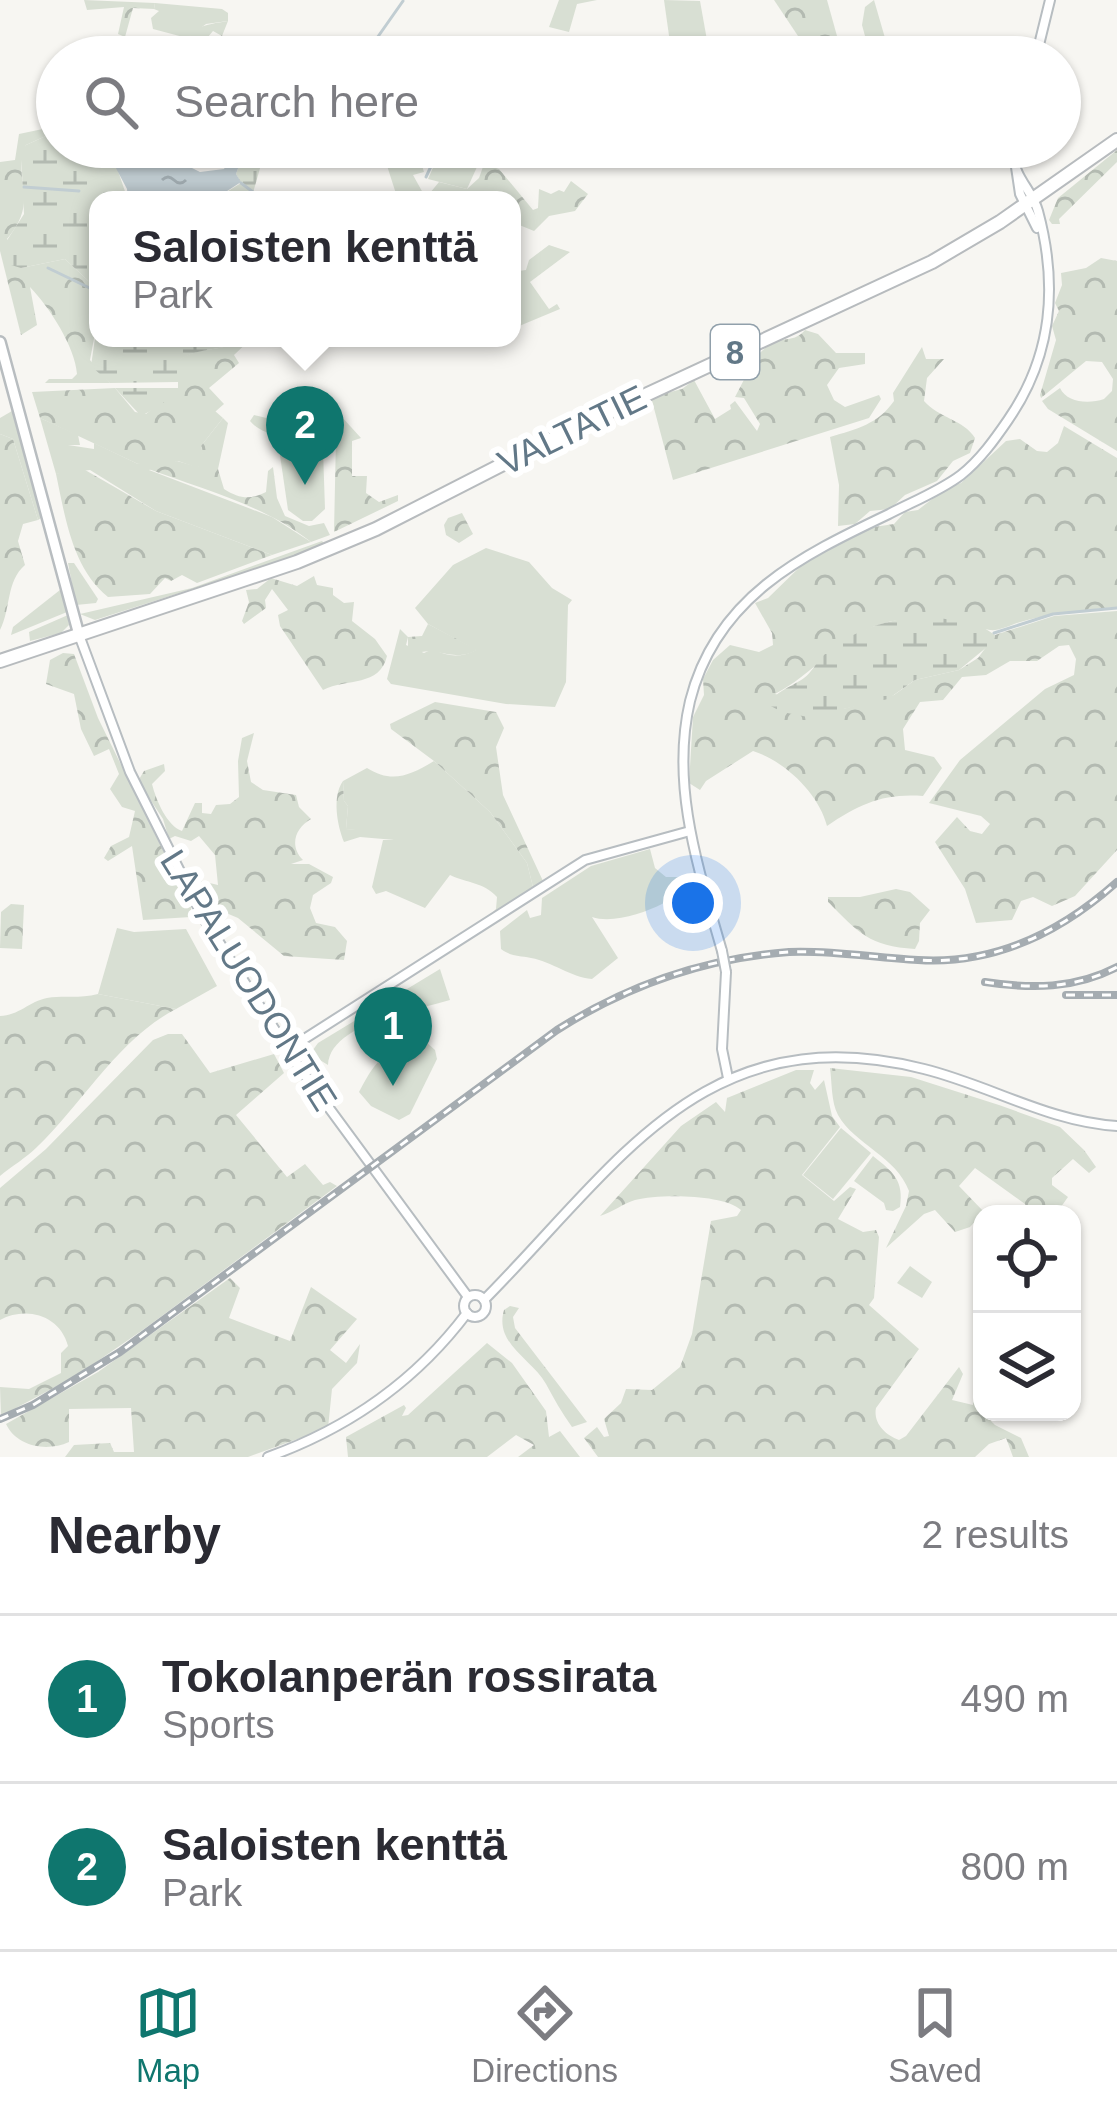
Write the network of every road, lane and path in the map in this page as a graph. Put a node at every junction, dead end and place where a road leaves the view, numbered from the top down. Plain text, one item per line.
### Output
1 (1050, 0) edge
2 (1041, 36) edge
3 (1117, 140) edge
4 (1081, 166) edge
5 (1016, 168) edge
6 (1078, 168) edge
7 (1029, 203) junction
8 (0, 341) edge
9 (80, 635) junction
10 (0, 661) edge
11 (690, 831) junction
12 (287, 1050) junction
13 (728, 1078) junction
14 (1117, 1126) edge
15 (468, 1297) junction
16 (484, 1300) junction
17 (467, 1313) junction
18 (268, 1457) edge

1 - 2 main road
3 - 4 highway, VALTATIE / 8
5 - 7 main road
6 - 7 highway, VALTATIE / 8
7 - 9 highway, VALTATIE / 8
7 - 11 main road
8 - 9 main road
9 - 10 highway, VALTATIE / 8
9 - 12 main road, LAPALUODONTIE
11 - 12 main road
11 - 13 main road, bridge
12 - 15 main road, LAPALUODONTIE
13 - 14 main road
13 - 16 main road
15 - 16 main road
15 - 17 main road
16 - 17 main road
17 - 18 main road

